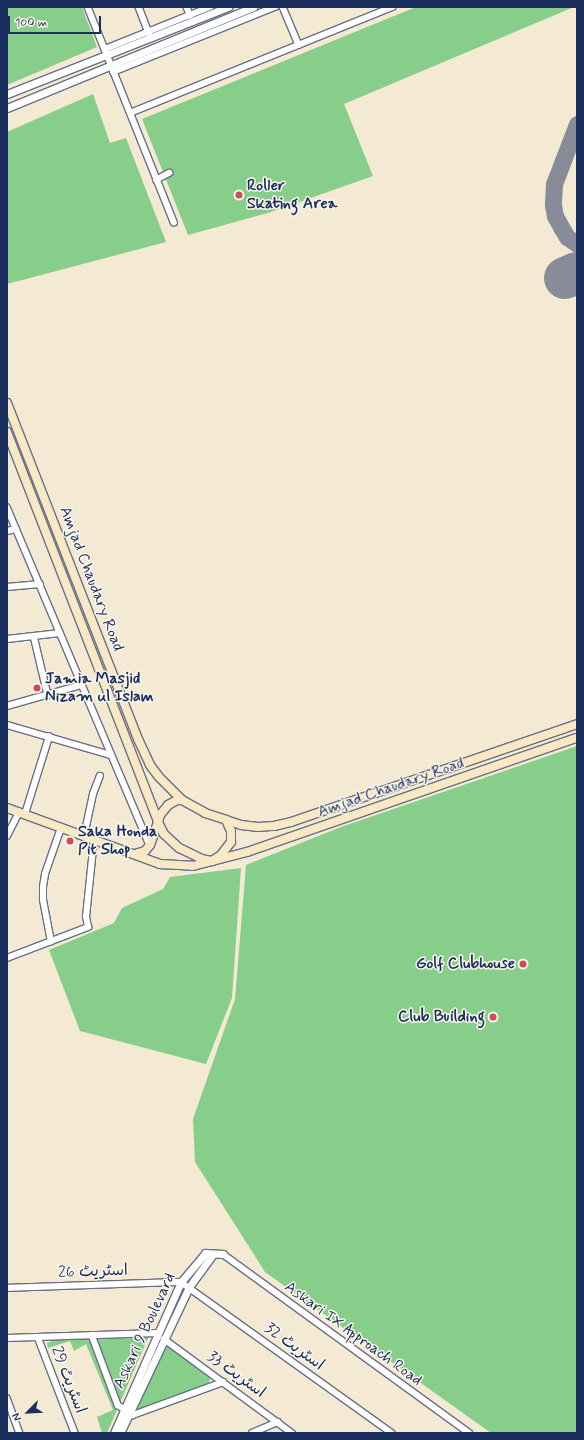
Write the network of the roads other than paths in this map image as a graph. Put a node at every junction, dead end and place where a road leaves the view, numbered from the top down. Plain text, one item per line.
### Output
1 (88, 7) edge
2 (139, 7) edge
3 (187, 7) edge
4 (210, 7) edge
5 (228, 7) edge
6 (253, 7) edge
7 (275, 7) edge
8 (283, 7) edge
9 (392, 7) edge
10 (190, 15) junction
11 (149, 33) junction
12 (299, 45) junction
13 (107, 52) junction
14 (112, 69) junction
15 (7, 94) edge
16 (7, 108) edge
17 (130, 113) junction
18 (169, 173) dead end
19 (156, 180) junction
20 (174, 222) dead end
21 (7, 403) edge
22 (7, 432) edge
23 (7, 507) edge
24 (16, 529) junction
25 (7, 531) edge
26 (40, 584) junction
27 (7, 587) edge
28 (60, 633) junction
29 (34, 636) junction
30 (7, 639) edge
31 (82, 685) junction
32 (48, 695) junction
33 (7, 706) edge
34 (577, 724) edge
35 (7, 725) edge
36 (49, 737) junction
37 (577, 738) edge
38 (111, 754) junction
39 (100, 776) dead end
40 (182, 800) junction
41 (7, 808) edge
42 (22, 813) junction
43 (226, 820) junction
44 (158, 822) junction
45 (61, 828) junction
46 (7, 836) edge
47 (84, 836) junction
48 (94, 840) junction
49 (150, 845) junction
50 (135, 854) junction
51 (212, 861) junction
52 (51, 942) junction
53 (7, 958) edge
54 (213, 1254) junction
55 (223, 1254) joint
56 (181, 1282) junction
57 (189, 1287) junction
58 (7, 1288) edge
59 (157, 1333) junction
60 (92, 1335) junction
61 (38, 1337) junction
62 (7, 1338) edge
63 (164, 1339) junction
64 (223, 1382) junction
65 (7, 1398) edge
66 (127, 1411) junction
67 (278, 1422) junction
68 (20, 1433) edge
69 (75, 1433) edge
70 (114, 1433) edge
71 (120, 1433) edge
72 (252, 1433) edge
73 (292, 1433) edge
74 (392, 1433) edge
75 (469, 1433) edge

1 - 13 street
2 - 11 street
3 - 10 street
4 - 10 street
5 - 13 street
6 - 14 street
7 - 14 street
8 - 12 street
9 - 12 street
10 - 11 street
11 - 13 street
12 - 17 street
13 - 14 street
13 - 15 street
14 - 16 street
14 - 17 street
17 - 19 street
18 - 19 street
19 - 20 street
21 - 40 main road, Amjad Chaudary Road
22 - 44 main road, Amjad Chaudary Road
23 - 24 street
24 - 25 street
24 - 26 street
26 - 27 street
26 - 28 street
28 - 29 street
28 - 31 street
29 - 30 street
29 - 32 street
31 - 32 street
31 - 38 street
32 - 33 street
34 - 43 main road, Amjad Chaudary Road
35 - 36 street
36 - 38 street
36 - 42 street
37 - 51 main road, Amjad Chaudary Road
38 - 49 street
39 - 47 street
40 - 43 main road
40 - 44 main road
41 - 42 main road, Amjad Chaudary Road
42 - 45 main road, Amjad Chaudary Road
42 - 46 street
43 - 51 main road
44 - 49 main road
44 - 51 main road
45 - 47 main road, Amjad Chaudary Road
45 - 52 street
47 - 48 main road, Amjad Chaudary Road
48 - 50 main road, Amjad Chaudary Road
48 - 52 street
49 - 50 main road
50 - 51 main road, Amjad Chaudary Road
52 - 53 street
54 - 55 street, Askari 9 Boulevard
54 - 56 street, Askari 9 Boulevard
54 - 57 street, Askari 9 Boulevard
55 - 75 street, Askari IX Approach Road
56 - 57 street, اسٹریٹ 32
56 - 58 street, اسٹریٹ 26
56 - 59 street, Askari 9 Boulevard
57 - 63 street, Askari 9 Boulevard
57 - 74 street, اسٹریٹ 32
59 - 60 street
59 - 66 street, Askari 9 Boulevard
60 - 61 street
60 - 66 street
61 - 62 street
61 - 69 street, اسٹریٹ 29
63 - 64 street, اسٹریٹ 33
63 - 66 street, Askari 9 Boulevard
64 - 66 street
64 - 67 street, اسٹریٹ 33
65 - 68 street
66 - 70 street, Askari 9 Boulevard
66 - 71 street
67 - 72 street
67 - 73 street, اسٹریٹ 33

